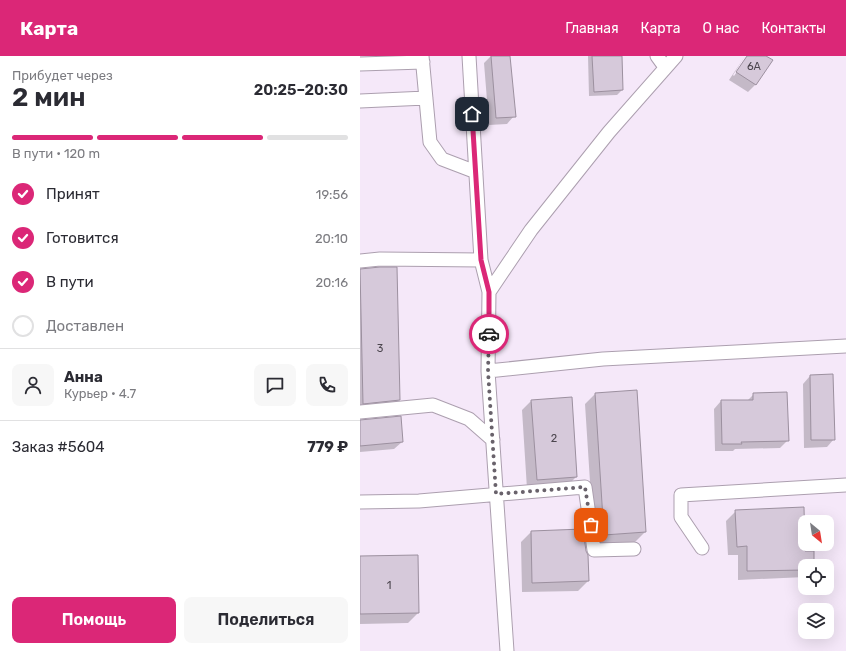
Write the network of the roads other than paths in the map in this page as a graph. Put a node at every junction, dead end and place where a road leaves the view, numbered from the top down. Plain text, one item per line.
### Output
1 (469, 56) edge
2 (657, 56) edge
3 (676, 56) edge
4 (423, 59) edge
5 (360, 64) edge
6 (665, 67) junction
7 (426, 98) junction
8 (360, 101) edge
9 (476, 172) junction
10 (481, 260) junction
11 (360, 261) edge
12 (489, 292) junction
13 (846, 346) edge
14 (488, 371) junction
15 (360, 412) edge
16 (493, 440) junction
17 (846, 485) edge
18 (496, 494) junction
19 (360, 502) edge
20 (702, 548) dead end
21 (634, 549) dead end
22 (507, 651) edge

1 - 9 street
2 - 6 street
3 - 6 street
4 - 5 street
4 - 7 street
6 - 12 street
7 - 8 street
7 - 9 street
9 - 10 street
10 - 11 street
10 - 12 street
12 - 14 street
13 - 14 street
14 - 16 street
15 - 16 street
16 - 18 street
17 - 20 street
18 - 19 street
18 - 21 street
18 - 22 street

